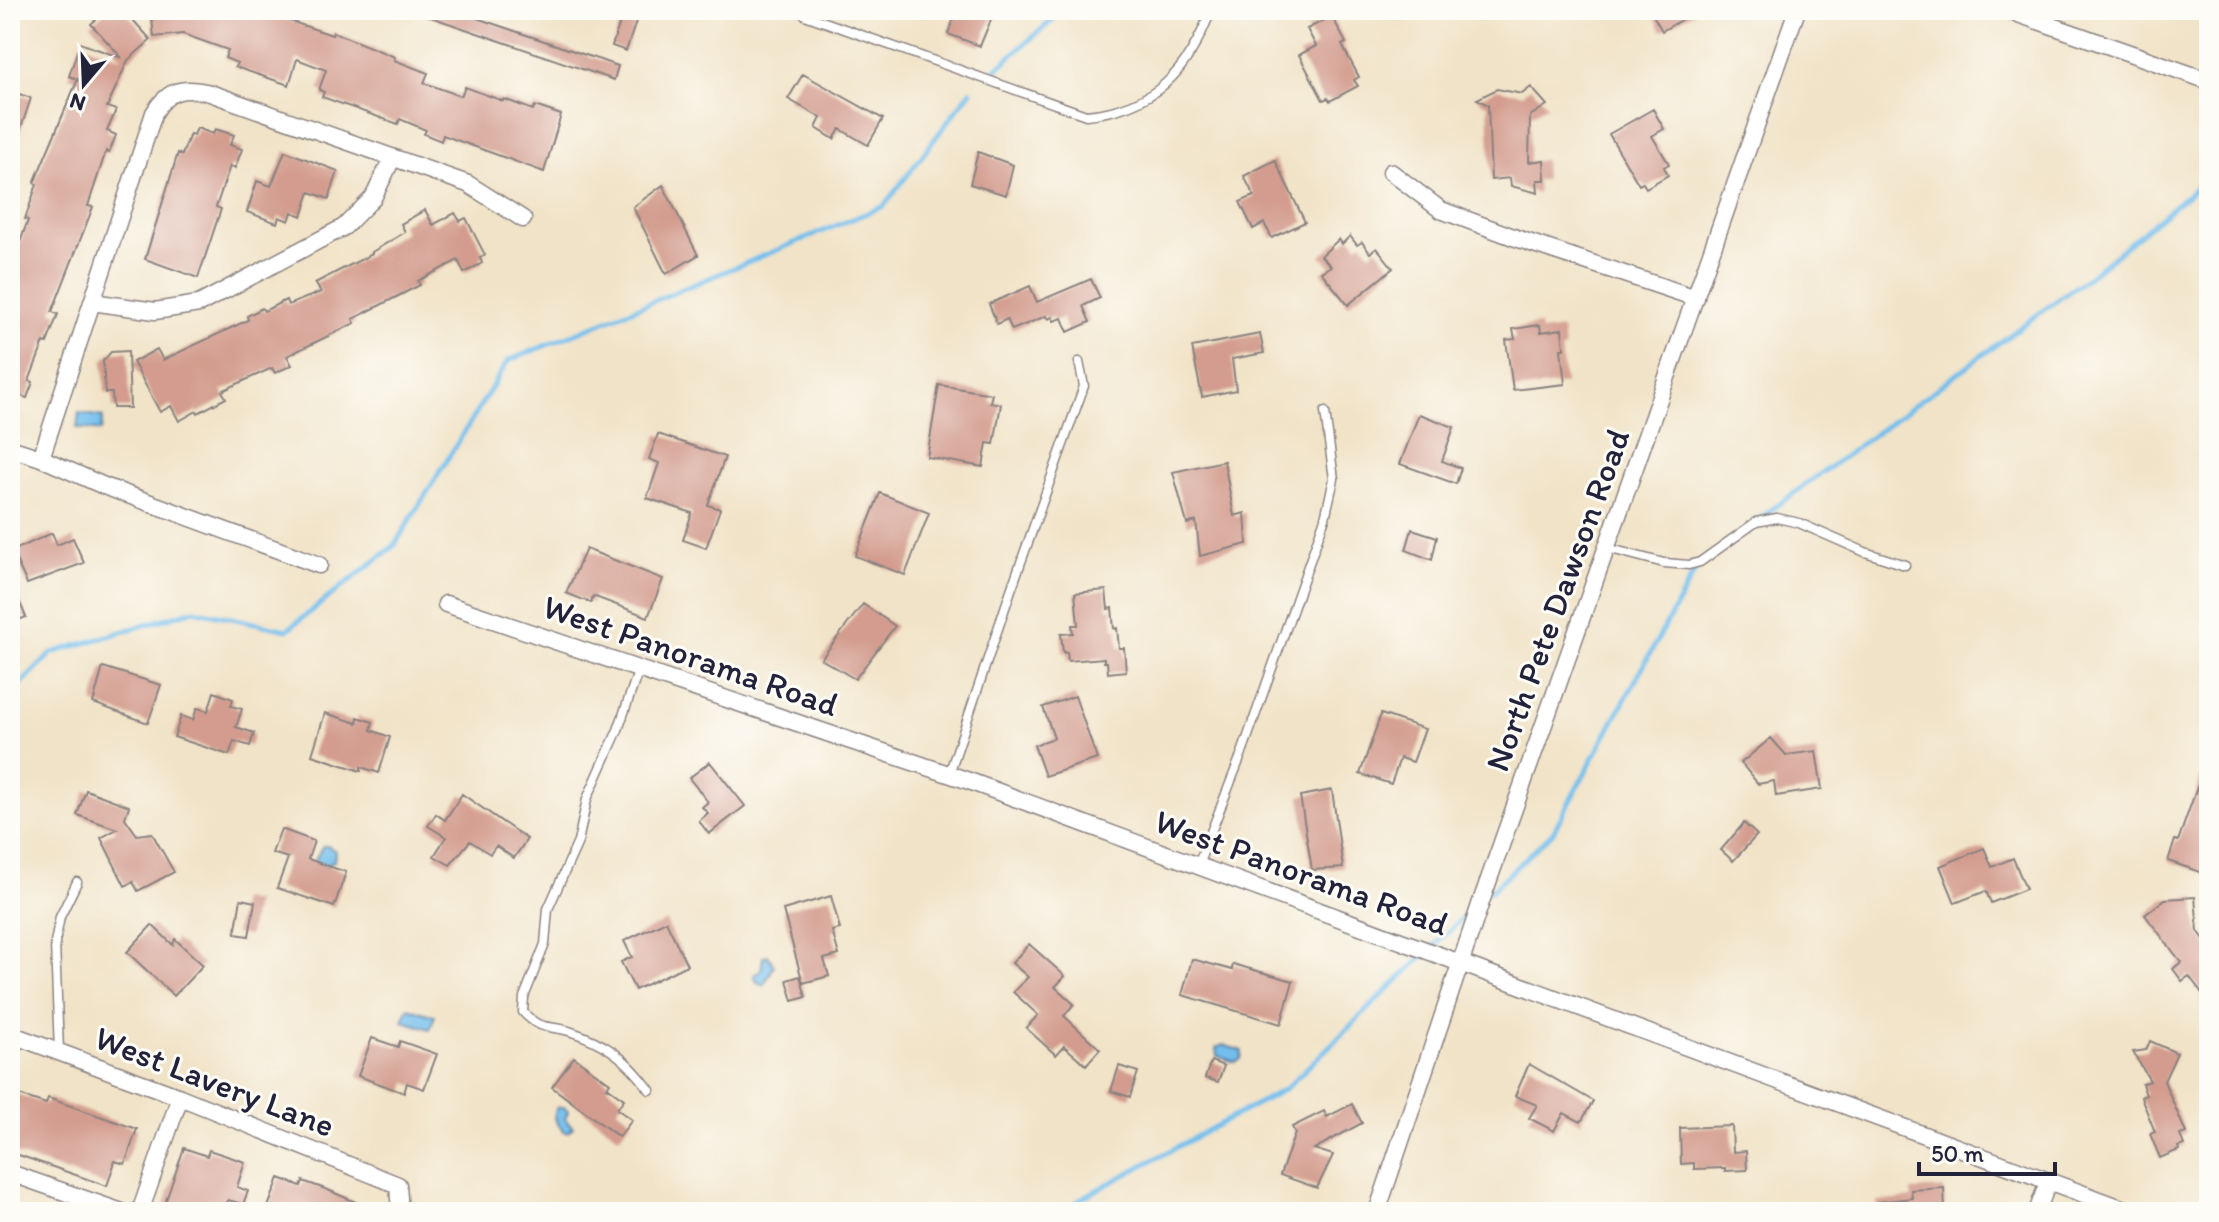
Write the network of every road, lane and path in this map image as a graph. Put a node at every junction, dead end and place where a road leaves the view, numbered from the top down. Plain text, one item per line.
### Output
1 (1211, 10) edge
2 (1797, 10) edge
3 (2007, 10) edge
4 (805, 15) dead end
5 (2209, 81) edge
6 (392, 159) junction
7 (1391, 172) dead end
8 (523, 219) dead end
9 (1696, 298) junction
10 (92, 302) junction
11 (1079, 362) dead end
12 (1325, 412) dead end
13 (10, 448) edge
14 (41, 458) junction
15 (1607, 548) junction
16 (319, 565) dead end
17 (1905, 565) dead end
18 (446, 604) dead end
19 (639, 669) junction
20 (949, 775) junction
21 (1198, 866) junction
22 (77, 882) dead end
23 (1460, 963) junction
24 (10, 1034) edge
25 (59, 1052) junction
26 (650, 1090) dead end
27 (180, 1097) junction
28 (10, 1173) edge
29 (2048, 1182) junction
30 (122, 1212) edge
31 (140, 1212) edge
32 (400, 1212) edge
33 (1377, 1212) edge
34 (2037, 1212) edge
35 (2132, 1212) edge

1 - 4 lane
2 - 9 street, North Pete Dawson Road
3 - 5 street
6 - 8 street
6 - 10 street
6 - 10 street
7 - 9 street
9 - 15 street, North Pete Dawson Road
10 - 14 street
11 - 20 lane
12 - 21 lane
13 - 14 street
14 - 16 street
15 - 17 lane
15 - 23 street, North Pete Dawson Road
18 - 19 street, West Panorama Road
19 - 20 street, West Panorama Road
19 - 26 lane
20 - 21 street, West Panorama Road
21 - 23 street, West Panorama Road
22 - 25 lane
23 - 29 street, West Panorama Road
23 - 33 street, North Pete Dawson Road
24 - 25 street, West Lavery Lane
25 - 27 street, West Lavery Lane
27 - 31 street
27 - 32 street, West Lavery Lane
28 - 30 street
29 - 34 street
29 - 35 street, West Panorama Road

